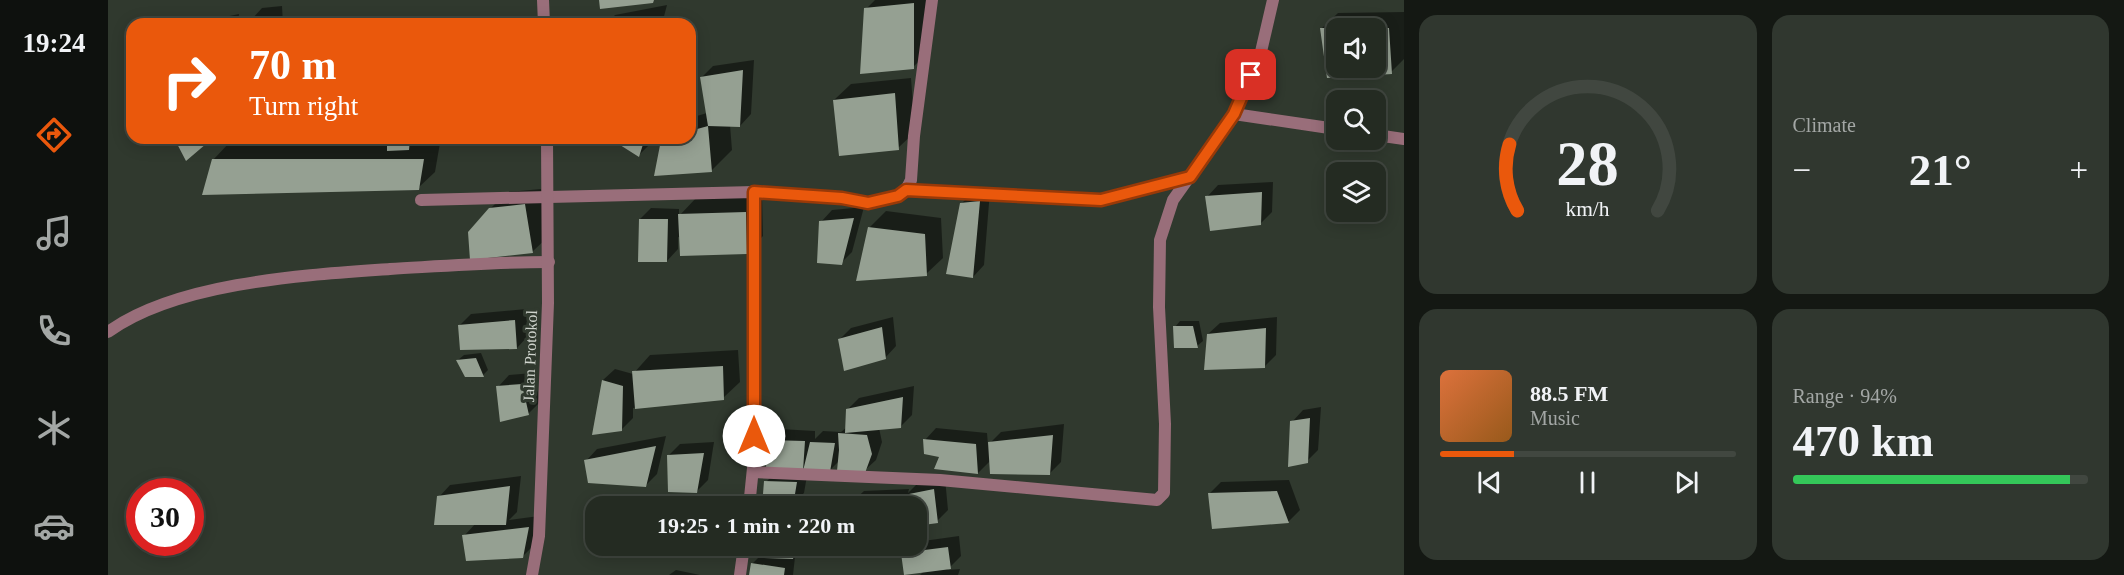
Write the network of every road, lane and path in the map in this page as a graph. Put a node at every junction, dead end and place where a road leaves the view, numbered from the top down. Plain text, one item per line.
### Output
1 (543, 0) edge
2 (932, 0) edge
3 (1273, 0) edge
4 (544, 18) edge
5 (1234, 114) junction
6 (1326, 128) edge
7 (1386, 136) edge
8 (1404, 139) edge
9 (547, 144) edge
10 (1190, 177) junction
11 (906, 190) junction
12 (754, 192) junction
13 (549, 198) junction
14 (421, 200) dead end
15 (549, 262) junction
16 (108, 332) edge
17 (753, 472) junction
18 (750, 496) edge
19 (743, 556) edge
20 (532, 575) edge
21 (740, 575) edge

1 - 4 street
2 - 11 street
3 - 5 street
5 - 6 street
5 - 10 street
7 - 8 street
9 - 13 street, Jalan Protokol
10 - 11 street
10 - 17 street
11 - 12 street
12 - 13 street
12 - 17 street
13 - 14 street
13 - 15 street, Jalan Protokol
15 - 16 street
15 - 20 street, Jalan Protokol
17 - 18 street
19 - 21 street

